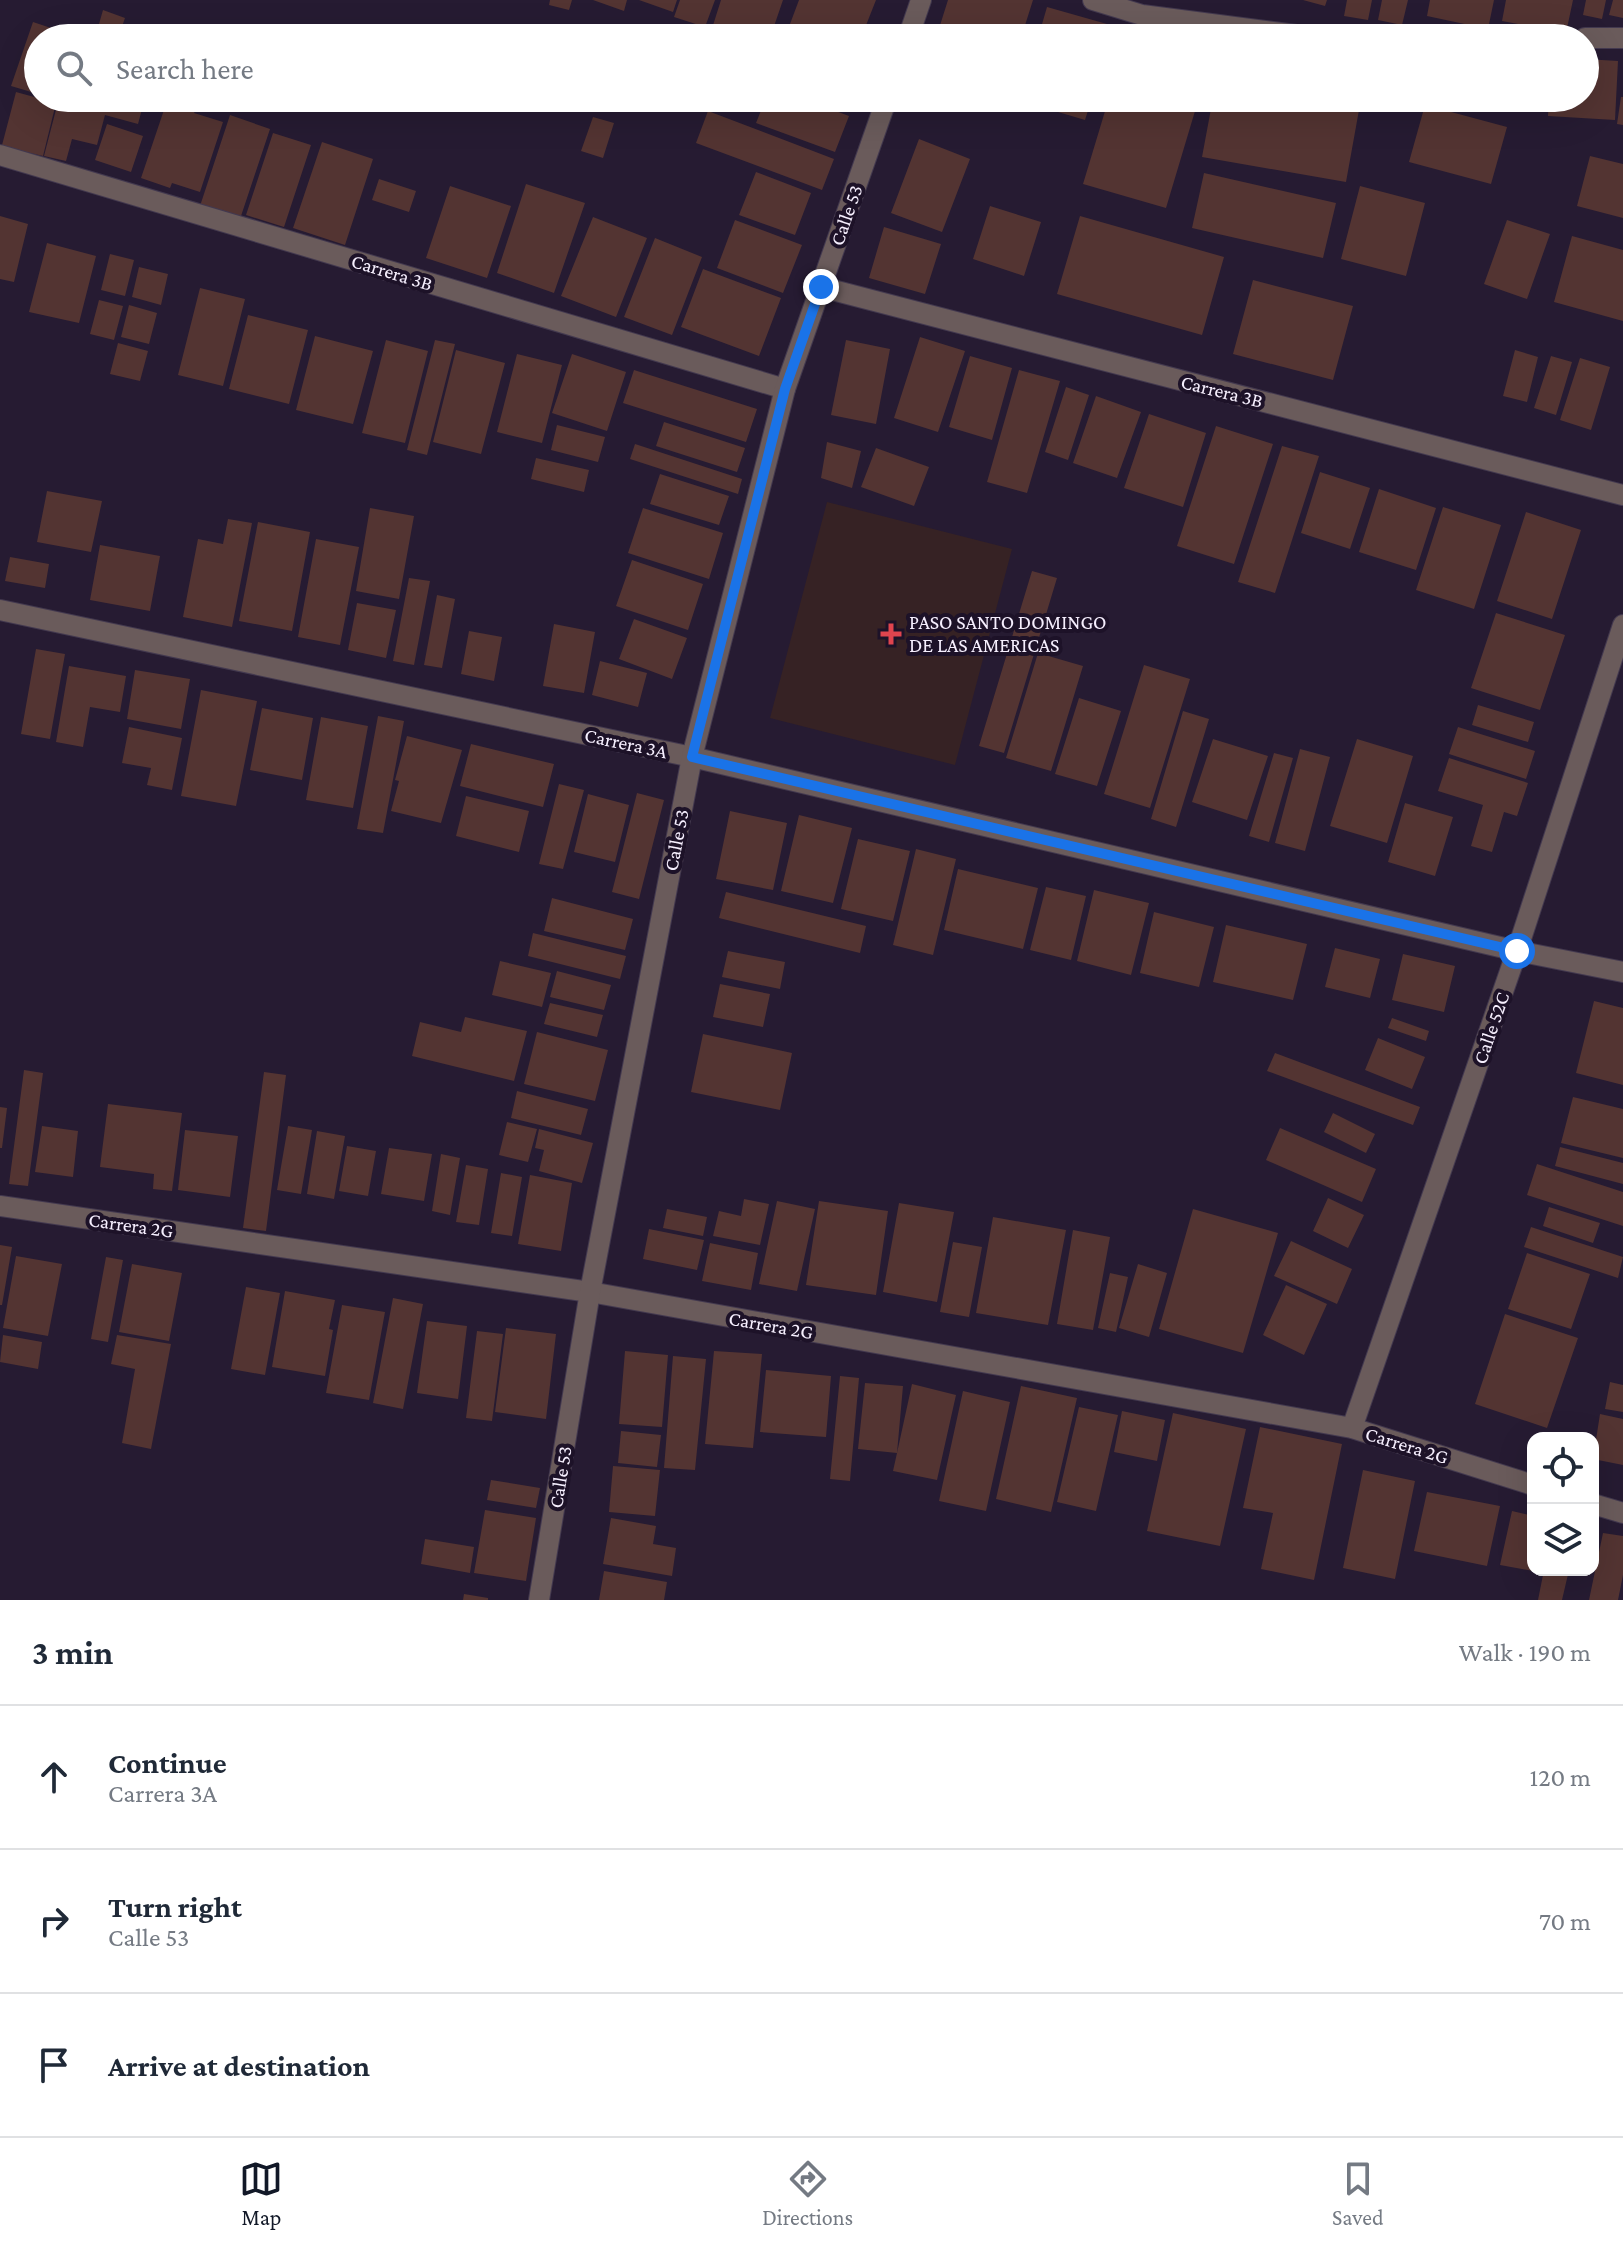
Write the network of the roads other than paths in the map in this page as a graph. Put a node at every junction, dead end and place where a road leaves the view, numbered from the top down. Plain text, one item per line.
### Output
1 (921, 0) edge
2 (1093, 0) edge
3 (913, 24) edge
4 (1212, 24) edge
5 (1599, 38) edge
6 (1623, 38) edge
7 (882, 112) edge
8 (0, 155) edge
9 (821, 287) junction
10 (785, 389) junction
11 (1623, 495) edge
12 (0, 610) edge
13 (1623, 625) edge
14 (692, 757) junction
15 (1517, 951) junction
16 (1623, 972) edge
17 (0, 1206) edge
18 (590, 1292) junction
19 (1352, 1428) junction
20 (1527, 1483) edge
21 (1599, 1506) edge
22 (1623, 1513) edge
23 (539, 1600) edge

1 - 3 street
2 - 4 street
5 - 6 street
7 - 9 street, Calle 53
8 - 10 street, Carrera 3B
9 - 10 street, Calle 53
9 - 11 street, Carrera 3B
10 - 14 street, Calle 53
12 - 14 street, Carrera 3A
13 - 15 street, Calle 52C
14 - 15 street, Carrera 3A
14 - 18 street, Calle 53
15 - 16 street, Carrera 3A
15 - 19 street, Calle 52C
17 - 18 street, Carrera 2G
18 - 19 street, Carrera 2G
18 - 23 street, Calle 53
19 - 20 street, Carrera 2G
21 - 22 street

